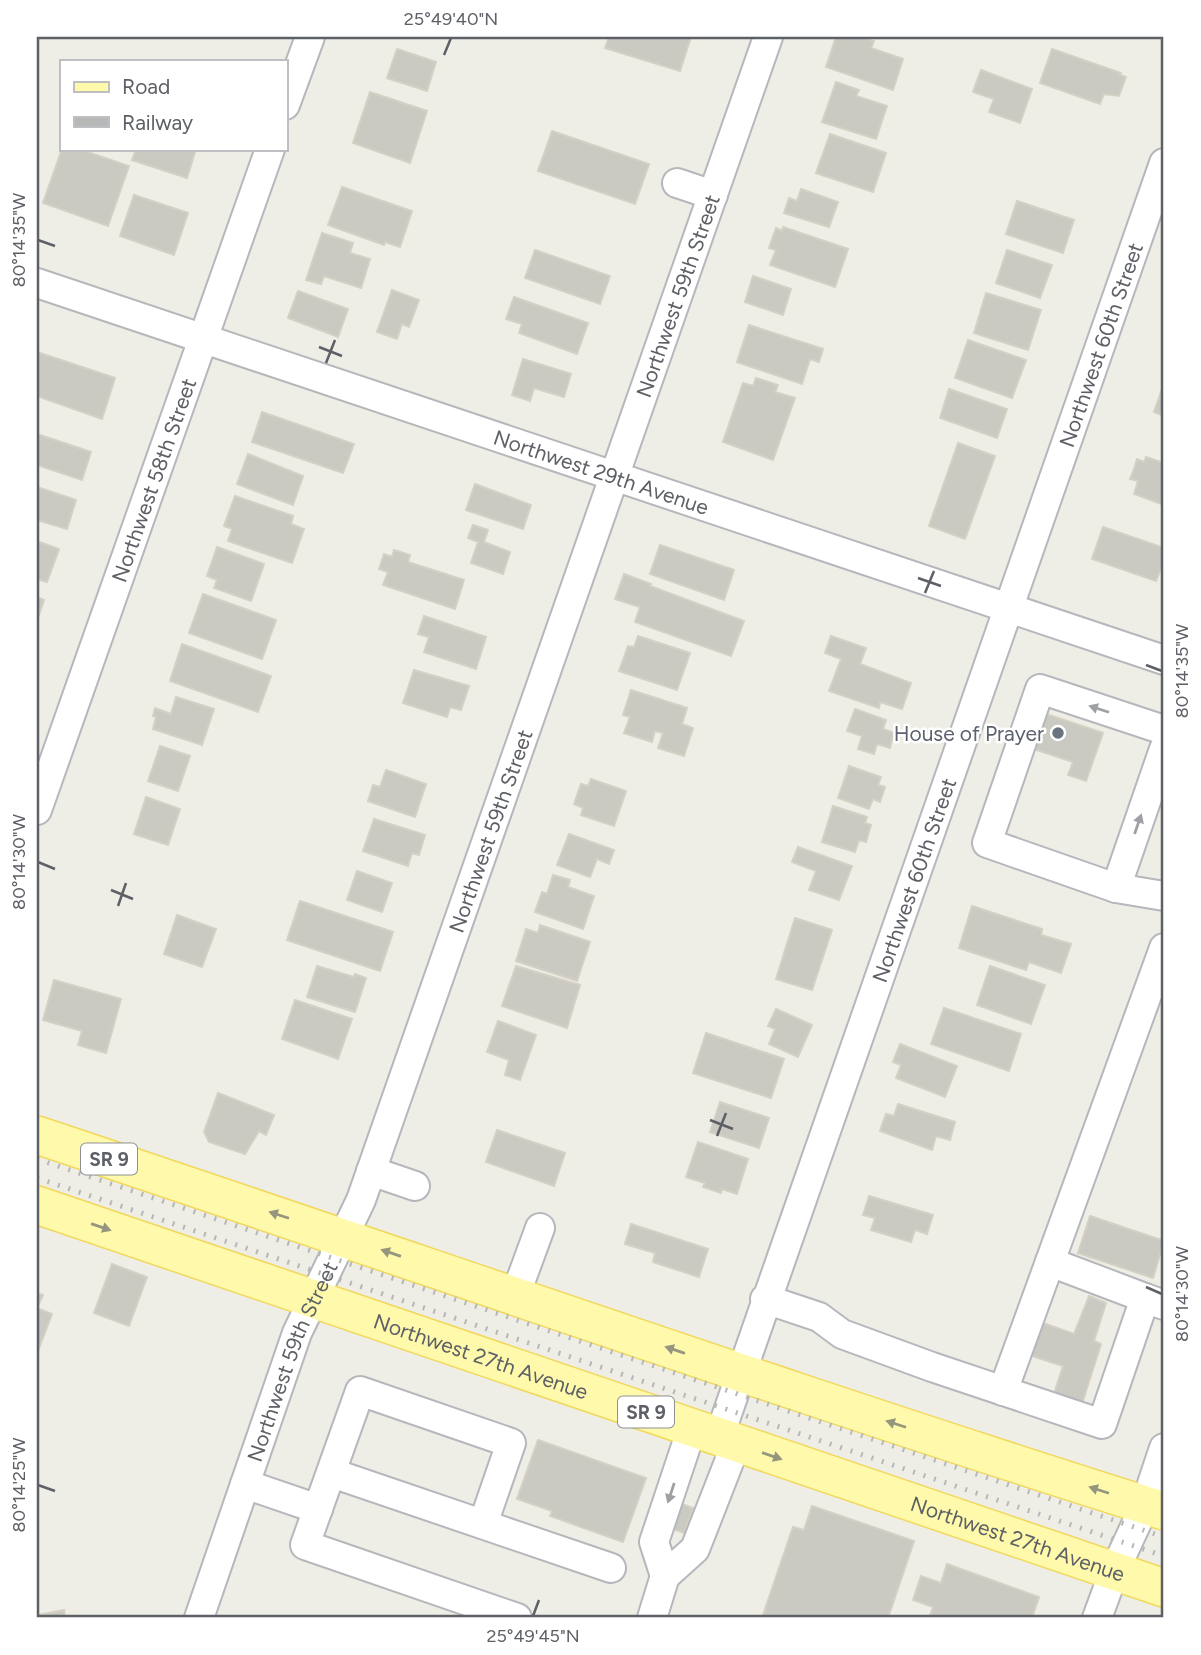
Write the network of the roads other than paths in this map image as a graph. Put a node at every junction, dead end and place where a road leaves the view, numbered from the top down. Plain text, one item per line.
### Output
1 (310, 37) edge
2 (768, 37) edge
3 (287, 100) edge
4 (270, 150) edge
5 (1164, 163) edge
6 (677, 183) dead end
7 (713, 195) junction
8 (37, 283) edge
9 (202, 338) junction
10 (615, 477) junction
11 (1008, 608) junction
12 (1164, 660) edge
13 (1164, 730) edge
14 (1164, 748) edge
15 (37, 810) edge
16 (1116, 888) junction
17 (1164, 896) edge
18 (1164, 948) edge
19 (37, 1135) edge
20 (371, 1171) junction
21 (415, 1185) dead end
22 (37, 1205) edge
23 (540, 1228) dead end
24 (343, 1237) junction
25 (1050, 1262) junction
26 (515, 1296) junction
27 (314, 1298) junction
28 (765, 1299) junction
29 (1155, 1302) edge
30 (740, 1373) junction
31 (1003, 1391) junction
32 (716, 1436) junction
33 (1164, 1448) edge
34 (332, 1473) junction
35 (246, 1484) junction
36 (1154, 1508) edge
37 (318, 1509) junction
38 (483, 1524) junction
39 (611, 1568) dead end
40 (1114, 1572) junction
41 (665, 1576) junction
42 (1164, 1588) edge
43 (199, 1618) edge
44 (517, 1618) edge
45 (652, 1618) edge
46 (1097, 1618) edge

1 - 3 street
2 - 7 street, Northwest 59th Street
4 - 9 street, Northwest 58th Street
5 - 11 street, Northwest 60th Street
6 - 7 street
7 - 10 street, Northwest 59th Street
8 - 9 street, Northwest 29th Avenue
9 - 10 street, Northwest 29th Avenue
9 - 15 street, Northwest 58th Street
10 - 11 street, Northwest 29th Avenue
10 - 20 street, Northwest 59th Street
11 - 12 street, Northwest 29th Avenue
11 - 28 street, Northwest 60th Street
13 -> 16 street
16 -> 14 street
16 - 17 street
18 - 25 street
24 -> 19 main road, SR 9
20 - 21 street
20 - 24 street, Northwest 59th Street
22 -> 27 main road, Northwest 27th Avenue / SR 9
23 - 26 street
26 -> 24 main road, SR 9
24 - 27 street, Northwest 59th Street
25 - 29 street
25 - 31 street
30 -> 26 main road, SR 9
27 - 32 main road, Northwest 27th Avenue / SR 9
27 - 35 street, Northwest 59th Street
28 - 30 street, Northwest 60th Street
28 - 31 street
29 - 31 street
30 - 32 street, Northwest 60th Street
36 -> 30 main road, SR 9
32 -> 40 main road, Northwest 27th Avenue / SR 9
32 - 41 street
32 -> 41 street
33 - 36 street
34 - 37 street
34 - 38 street
34 - 38 street
35 - 37 street
35 - 43 street, Northwest 59th Street
36 - 40 street
37 - 44 street
38 - 39 street
40 - 42 main road, Northwest 27th Avenue / SR 9
40 - 46 street
41 - 45 street

